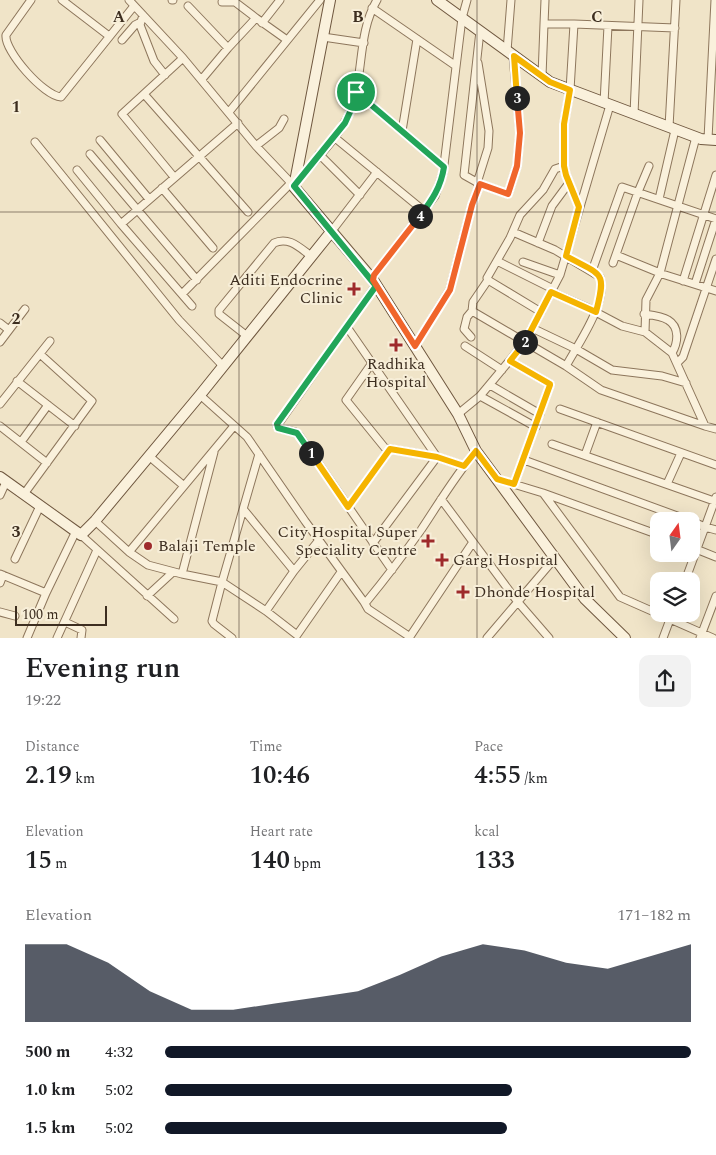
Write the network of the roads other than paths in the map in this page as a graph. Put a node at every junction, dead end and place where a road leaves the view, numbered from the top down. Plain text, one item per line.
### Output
1 (31, 0) edge
2 (62, 0) edge
3 (280, 0) edge
4 (307, 0) edge
5 (320, 0) edge
6 (330, 0) edge
7 (377, 0) edge
8 (437, 0) edge
9 (467, 0) edge
10 (510, 0) edge
11 (545, 0) edge
12 (639, 0) edge
13 (676, 0) edge
14 (715, 0) edge
15 (222, 2) dead end
16 (131, 3) edge
17 (188, 6) dead end
18 (314, 6) junction
19 (372, 8) junction
20 (143, 15) junction
21 (462, 18) junction
22 (259, 20) junction
23 (139, 23) junction
24 (544, 24) junction
25 (574, 24) junction
26 (608, 26) junction
27 (637, 26) junction
28 (675, 28) junction
29 (480, 31) junction
30 (715, 31) edge
31 (109, 36) junction
32 (323, 37) junction
33 (417, 39) junction
34 (122, 40) dead end
35 (287, 40) junction
36 (364, 43) junction
37 (228, 48) junction
38 (510, 53) junction
39 (477, 56) junction
40 (183, 58) junction
41 (456, 66) junction
42 (165, 75) junction
43 (542, 76) junction
44 (202, 79) junction
45 (570, 90) junction
46 (356, 92) junction
47 (144, 94) junction
48 (713, 100) edge
49 (607, 104) junction
50 (229, 112) junction
51 (634, 114) junction
52 (284, 119) dead end
53 (238, 123) junction
54 (672, 128) junction
55 (402, 131) junction
56 (334, 137) junction
57 (696, 138) junction
58 (100, 140) dead end
59 (712, 140) edge
60 (35, 142) dead end
61 (256, 146) junction
62 (90, 154) dead end
63 (320, 154) junction
64 (199, 156) junction
65 (564, 166) junction
66 (649, 166) dead end
67 (444, 167) junction
68 (78, 170) dead end
69 (377, 172) junction
70 (716, 175) edge
71 (174, 177) junction
72 (478, 183) junction
73 (569, 183) junction
74 (293, 185) junction
75 (162, 188) junction
76 (638, 192) junction
77 (360, 195) junction
78 (149, 199) junction
79 (659, 199) junction
80 (677, 206) junction
81 (579, 207) junction
82 (137, 210) junction
83 (424, 211) junction
84 (248, 212) dead end
85 (704, 215) junction
86 (716, 219) edge
87 (122, 226) junction
88 (331, 232) junction
89 (513, 232) junction
90 (113, 238) junction
91 (538, 243) junction
92 (212, 248) dead end
93 (616, 254) junction
94 (311, 256) junction
95 (566, 256) junction
96 (716, 259) edge
97 (497, 261) junction
98 (523, 262) dead end
99 (614, 263) dead end
100 (592, 271) junction
101 (660, 273) junction
102 (560, 275) junction
103 (196, 280) junction
104 (488, 280) junction
105 (683, 281) junction
106 (375, 283) junction
107 (695, 284) junction
108 (705, 288) junction
109 (552, 291) junction
110 (716, 291) edge
111 (182, 294) junction
112 (192, 306) dead end
113 (26, 309) dead end
114 (472, 311) junction
115 (541, 312) junction
116 (596, 312) junction
117 (644, 314) junction
118 (0, 323) edge
119 (347, 327) junction
120 (532, 328) junction
121 (9, 330) junction
122 (645, 332) junction
123 (247, 336) junction
124 (471, 337) dead end
125 (50, 341) dead end
126 (0, 342) edge
127 (525, 342) junction
128 (415, 346) junction
129 (465, 346) dead end
130 (576, 349) junction
131 (672, 352) junction
132 (40, 354) junction
133 (510, 361) junction
134 (372, 363) junction
135 (677, 363) junction
136 (223, 366) junction
137 (566, 366) junction
138 (502, 370) junction
139 (17, 382) junction
140 (686, 383) junction
141 (490, 385) junction
142 (200, 395) junction
143 (480, 396) junction
144 (0, 404) edge
145 (48, 405) junction
146 (560, 409) dead end
147 (458, 414) junction
148 (540, 414) junction
149 (597, 422) junction
150 (0, 426) edge
151 (75, 426) junction
152 (234, 426) junction
153 (705, 426) junction
154 (536, 427) junction
155 (716, 429) edge
156 (21, 442) junction
157 (552, 444) dead end
158 (215, 449) junction
159 (390, 449) junction
160 (476, 451) junction
161 (681, 453) junction
162 (259, 454) junction
163 (585, 455) junction
164 (149, 456) junction
165 (437, 457) junction
166 (524, 460) junction
167 (47, 463) junction
168 (716, 465) edge
169 (464, 466) junction
170 (3, 479) edge
171 (497, 479) junction
172 (514, 484) junction
173 (667, 484) junction
174 (184, 486) junction
175 (543, 492) junction
176 (24, 494) junction
177 (0, 495) edge
178 (441, 499) junction
179 (715, 499) edge
180 (40, 506) junction
181 (348, 507) junction
182 (244, 510) junction
183 (666, 512) edge
184 (95, 521) junction
185 (700, 525) edge
186 (705, 527) junction
187 (716, 530) edge
188 (78, 533) junction
189 (650, 533) edge
190 (700, 537) edge
191 (318, 540) junction
192 (473, 542) junction
193 (373, 543) junction
194 (97, 550) junction
195 (700, 550) edge
196 (129, 552) junction
197 (716, 557) edge
198 (555, 558) junction
199 (15, 559) dead end
200 (392, 570) junction
201 (294, 571) junction
202 (173, 572) junction
203 (342, 572) junction
204 (182, 574) junction
205 (1, 577) edge
206 (222, 582) junction
207 (46, 593) junction
208 (148, 596) junction
209 (716, 596) edge
210 (517, 601) junction
211 (364, 602) junction
212 (650, 609) edge
213 (266, 611) junction
214 (0, 612) edge
215 (15, 616) dead end
216 (174, 619) dead end
217 (65, 622) junction
218 (669, 622) edge
219 (679, 622) edge
220 (701, 635) edge
221 (410, 637) edge
222 (28, 638) edge
223 (57, 638) edge
224 (81, 638) edge
225 (232, 638) edge
226 (486, 638) edge
227 (549, 638) edge
228 (625, 638) edge
229 (663, 638) edge
230 (713, 638) edge

1 - 31 street
2 - 31 street
3 - 22 street
4 - 18 street
5 - 18 street
6 - 32 street
7 - 19 street
8 - 21 street
9 - 21 street
10 - 38 street
11 - 24 street
12 - 27 street
13 - 28 street
14 - 30 street
15 - 22 street
16 - 20 street
16 - 31 street
17 - 37 street
18 - 35 street
19 - 33 street
19 - 36 street
20 - 23 street
20 - 40 street
21 - 29 street
21 - 41 street
22 - 35 street
22 - 37 street
23 - 34 street
23 - 42 street
24 - 25 street
24 - 43 street
25 - 26 street
25 - 45 street
26 - 27 street
26 - 49 street
27 - 28 street
27 - 51 street
28 - 54 street
29 - 38 street
29 - 39 street
30 - 48 street
32 - 36 street
32 - 74 street
33 - 41 street
33 - 55 street
35 - 50 street
36 - 46 street
37 - 44 street
38 - 43 street
38 - 72 street
39 - 72 street
39 - 72 street
40 - 42 street
40 - 44 street
41 - 67 street
42 - 47 street
43 - 45 street
44 - 50 street
45 - 49 street
45 - 65 street
46 - 55 street
46 - 56 street
47 - 64 street
47 - 71 street
48 - 59 street
49 - 51 street
49 - 81 street
50 - 53 street
51 - 54 street
52 - 61 street
53 - 61 street
53 - 64 street
54 - 57 street
54 - 79 street
55 - 67 street
56 - 63 street
56 - 69 street
57 - 59 street
57 - 80 street
58 - 78 street
60 - 90 street
61 - 74 street
62 - 82 street
63 - 74 street
63 - 77 street
64 - 71 street
64 - 84 street
65 - 73 street
65 - 89 street
66 - 76 street
67 - 83 street
68 - 87 street
69 - 77 street
69 - 83 street
70 - 85 street
71 - 75 street
72 - 128 street
73 - 81 street
73 - 91 street
74 - 88 street
74 - 103 street
75 - 78 street
75 - 92 street
76 - 79 street
76 - 93 street
76 - 100 street
77 - 88 street
78 - 82 street
79 - 80 street
80 - 85 street
80 - 101 street
81 - 95 street
82 - 87 street
82 - 103 street
83 - 106 street
85 - 86 street
85 - 105 street
86 - 107 street
87 - 90 street
87 - 111 street
88 - 94 street
88 - 106 street
89 - 91 street
89 - 97 street
90 - 136 street
91 - 95 street
93 - 99 street
93 - 101 street
94 - 123 street
94 - 123 street
95 - 100 street
95 - 102 street
96 - 108 street
97 - 104 street
97 - 109 street
98 - 102 street
100 - 116 street
101 - 105 street
101 - 117 street
102 - 109 street
103 - 111 street
104 - 114 street
104 - 115 street
105 - 107 street
106 - 119 street
106 - 128 street
107 - 108 street
108 - 110 street
108 - 135 street
109 - 115 street
109 - 116 street
111 - 112 street
113 - 121 street
114 - 124 street
114 - 127 street
115 - 120 street
116 - 122 street
116 - 130 street
117 - 122 street
117 - 131 street
118 - 121 street
119 - 134 street
119 - 181 street
120 - 127 street
120 - 130 street
121 - 126 street
122 - 131 street
123 - 136 street
125 - 132 street
127 - 133 street
127 - 137 street
128 - 147 street
129 - 138 street
130 - 137 street
130 - 140 street
131 - 135 street
132 - 139 street
132 - 151 street
133 - 138 street
133 - 148 street
134 - 159 street
134 - 165 street
135 - 140 street
136 - 142 street
137 - 153 street
138 - 141 street
139 - 144 street
139 - 145 street
140 - 153 street
141 - 143 street
141 - 148 street
142 - 152 street
142 - 164 street
143 - 147 street
143 - 154 street
145 - 151 street
145 - 156 street
146 - 149 street
147 - 160 street
148 - 154 street
149 - 161 street
149 - 163 street
150 - 156 street
151 - 167 street
152 - 158 street
152 - 162 street
153 - 155 street
154 - 166 street
156 - 167 street
157 - 163 street
158 - 174 street
158 - 204 street
159 - 165 street
159 - 181 street
160 - 169 street
160 - 171 street
161 - 168 street
161 - 173 street
162 - 182 street
162 - 191 street
163 - 173 street
164 - 174 street
164 - 184 street
165 - 169 street
165 - 193 street
166 - 172 street
166 - 183 street
167 - 176 street
169 - 178 street
170 - 176 street
170 - 177 street
171 - 172 street
171 - 198 street
172 - 175 street
173 - 179 street
174 - 196 street
175 - 189 street
175 - 212 street
176 - 180 street
178 - 192 street
178 - 200 street
179 - 186 street
180 - 188 street
180 - 199 street
181 - 193 street
182 - 201 street
182 - 206 street
184 - 188 street
184 - 196 street
185 - 186 street
186 - 187 street
186 - 190 street
188 - 194 street
188 - 207 street
191 - 201 street
191 - 203 street
192 - 210 street
192 - 221 street
193 - 200 street
194 - 208 street
194 - 217 street
195 - 197 street
196 - 202 street
198 - 210 street
198 - 228 street
200 - 211 street
201 - 213 street
202 - 204 street
202 - 208 street
203 - 211 street
203 - 213 street
204 - 206 street
205 - 207 street
206 - 213 street
206 - 225 street
207 - 222 street
208 - 216 street
209 - 220 street
210 - 226 street
210 - 227 street
211 - 221 street
214 - 215 street
217 - 223 street
217 - 224 street
218 - 229 street
219 - 220 street
220 - 230 street

